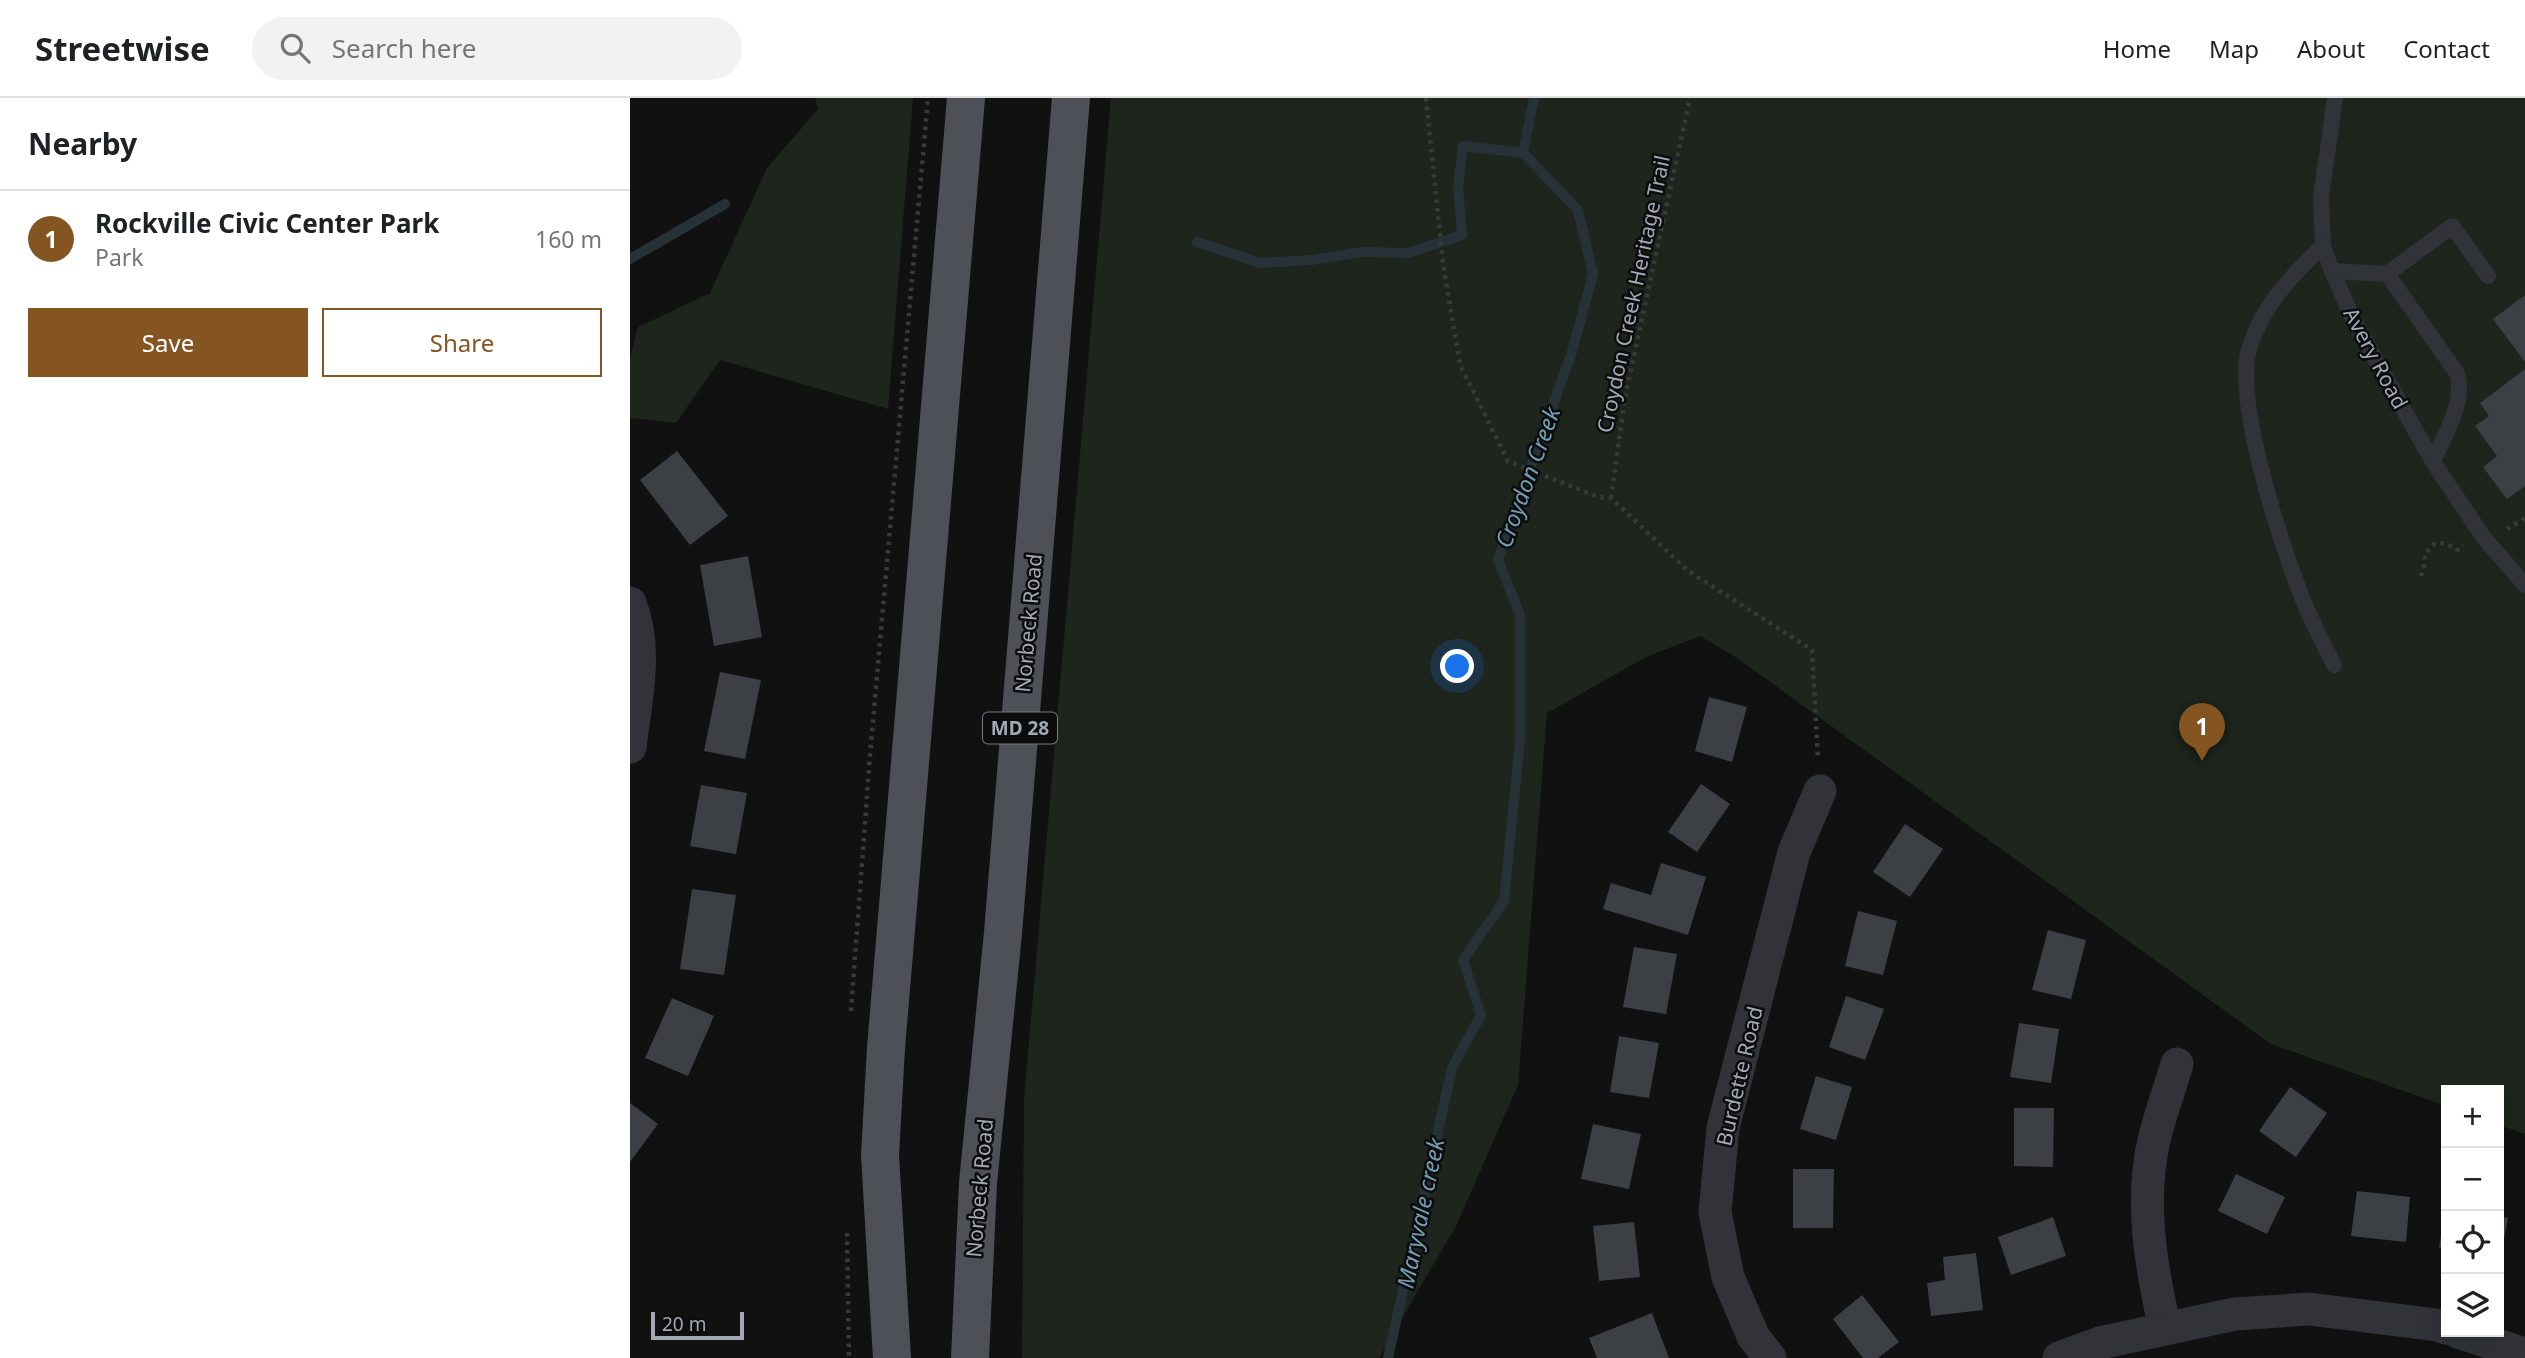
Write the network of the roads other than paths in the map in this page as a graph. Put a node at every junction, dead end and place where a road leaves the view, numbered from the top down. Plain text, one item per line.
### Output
1 (966, 98) edge
2 (1072, 98) edge
3 (2335, 98) edge
4 (2323, 246) junction
5 (2332, 271) junction
6 (2387, 274) junction
7 (2488, 276) dead end
8 (2433, 462) junction
9 (2525, 584) edge
10 (633, 610) edge
11 (2334, 665) dead end
12 (630, 747) edge
13 (1820, 791) road end
14 (2177, 1064) dead end
15 (2441, 1326) edge
16 (2165, 1329) junction
17 (2473, 1337) edge
18 (2525, 1354) edge
19 (892, 1358) edge
20 (970, 1358) edge
21 (1770, 1358) edge
22 (2059, 1358) edge

1 - 19 main road
2 - 20 main road, Norbeck Road / MD 28
3 - 4 lane, Avery Road
4 - 5 lane, Avery Road
4 - 11 lane
5 - 6 lane
5 - 8 lane, Avery Road
6 - 7 lane
6 - 8 lane
8 - 9 lane, Avery Road
10 - 12 street
13 - 21 street, Burdette Road
14 - 16 street
15 - 16 street
16 - 22 street
17 - 18 street

